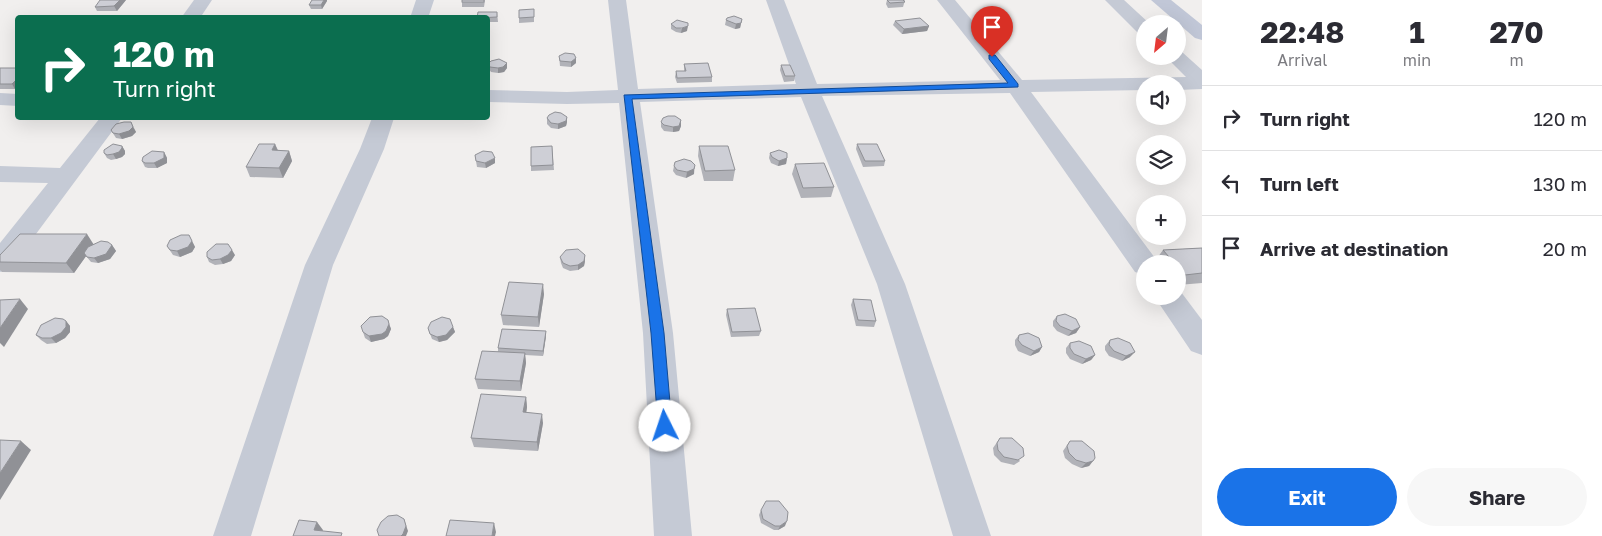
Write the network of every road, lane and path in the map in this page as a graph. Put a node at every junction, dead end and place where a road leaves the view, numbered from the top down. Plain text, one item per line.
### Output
1 (204, 0) edge
2 (425, 0) edge
3 (617, 0) edge
4 (775, 0) edge
5 (946, 0) edge
6 (1114, 0) edge
7 (1160, 0) edge
8 (192, 15) edge
9 (420, 15) edge
10 (1136, 21) edge
11 (1202, 34) edge
12 (1184, 65) edge
13 (1202, 82) edge
14 (1015, 85) junction
15 (809, 90) junction
16 (490, 96) edge
17 (627, 96) junction
18 (0, 100) edge
19 (15, 100) edge
20 (108, 120) edge
21 (382, 120) edge
22 (0, 174) edge
23 (66, 176) junction
24 (1138, 255) edge
25 (0, 262) edge
26 (1175, 305) edge
27 (1202, 343) edge
28 (232, 536) edge
29 (673, 536) edge
30 (972, 536) edge

1 - 8 street
2 - 9 street
3 - 17 street
4 - 15 street
5 - 14 street
6 - 10 street
7 - 11 main road
12 - 13 street
13 - 14 street
14 - 15 street
14 - 24 street
15 - 17 street
15 - 30 street
16 - 17 street
17 - 29 street
18 - 19 street
20 - 23 street
21 - 28 street
22 - 23 street
23 - 25 street
26 - 27 street

